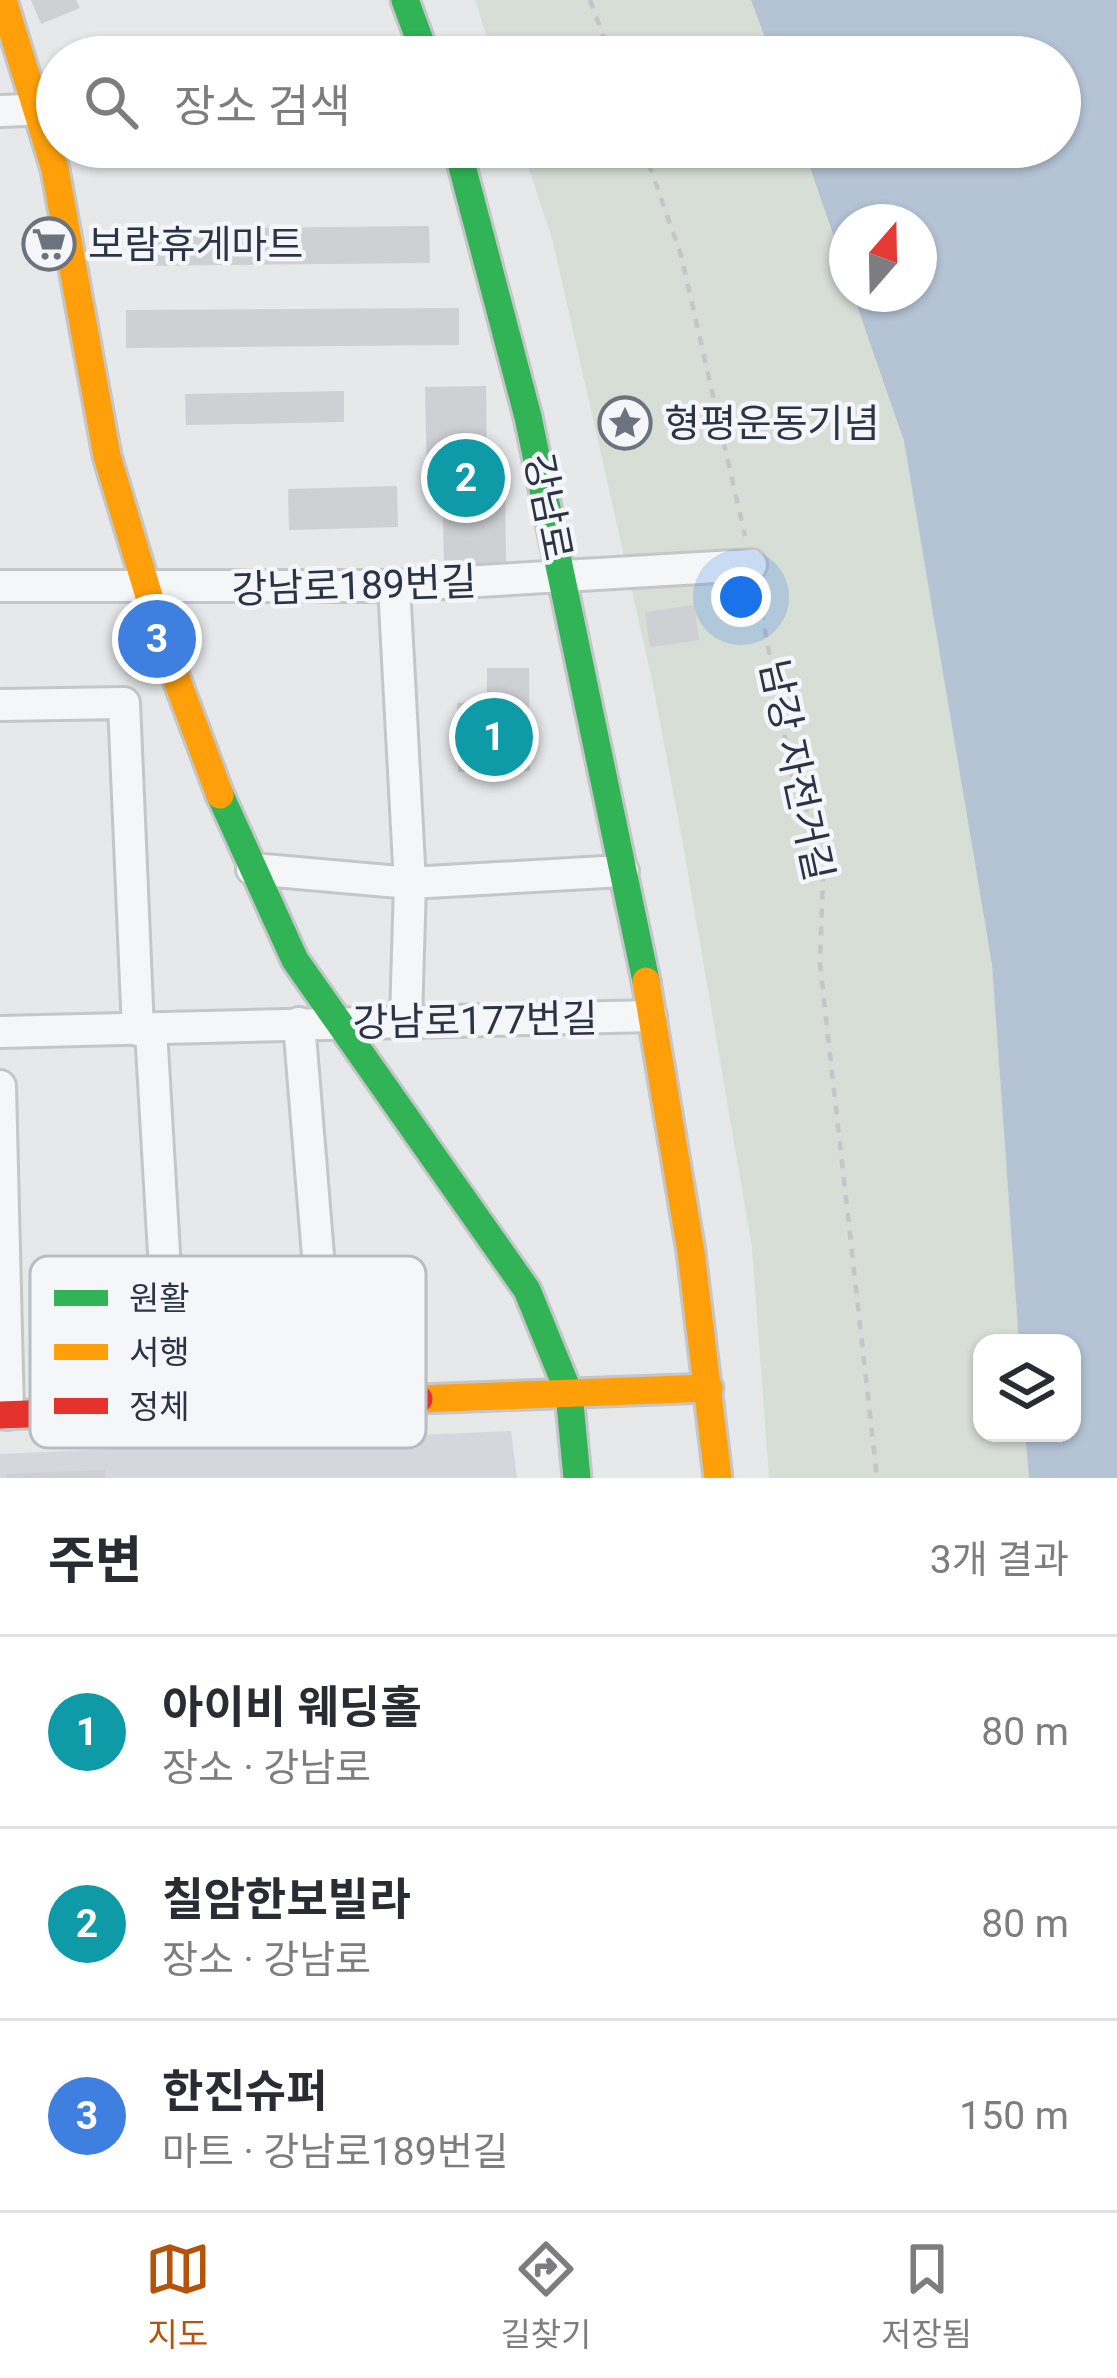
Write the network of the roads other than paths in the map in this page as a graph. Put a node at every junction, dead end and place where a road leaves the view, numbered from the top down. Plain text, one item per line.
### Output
1 (3, 0) edge
2 (405, 0) edge
3 (418, 36) edge
4 (36, 80) edge
5 (36, 110) edge
6 (0, 111) edge
7 (57, 168) edge
8 (463, 168) edge
9 (752, 566) road end
10 (563, 577) junction
11 (0, 586) edge
12 (394, 586) junction
13 (148, 590) junction
14 (0, 705) edge
15 (252, 869) junction
16 (623, 871) junction
17 (410, 883) junction
18 (651, 1016) junction
19 (406, 1020) junction
20 (299, 1024) junction
21 (340, 1024) junction
22 (144, 1030) junction
23 (0, 1033) edge
24 (0, 1086) edge
25 (161, 1256) edge
26 (321, 1256) edge
27 (710, 1388) junction
28 (569, 1393) junction
29 (426, 1398) edge
30 (4, 1414) edge
31 (577, 1478) edge
32 (718, 1478) edge

1 - 4 street
2 - 3 street
5 - 6 street
7 - 13 street
8 - 10 street, 강남로
9 - 10 street, 강남로189번길
10 - 12 street, 강남로189번길
10 - 16 street, 강남로
11 - 13 street, 강남로189번길
12 - 13 street, 강남로189번길
12 - 17 street
13 - 15 street
14 - 22 street
15 - 17 street
15 - 21 street
16 - 17 street
16 - 18 street, 강남로
17 - 19 street
18 - 19 street, 강남로177번길
18 - 27 street, 강남로
19 - 21 street, 강남로177번길
20 - 21 street, 강남로177번길
20 - 22 street, 강남로177번길
20 - 26 street, 강남로177번길
21 - 28 street
22 - 23 street, 강남로177번길
22 - 25 street
24 - 30 street
27 - 28 street
27 - 32 street, 강남로
28 - 29 street
28 - 31 street

